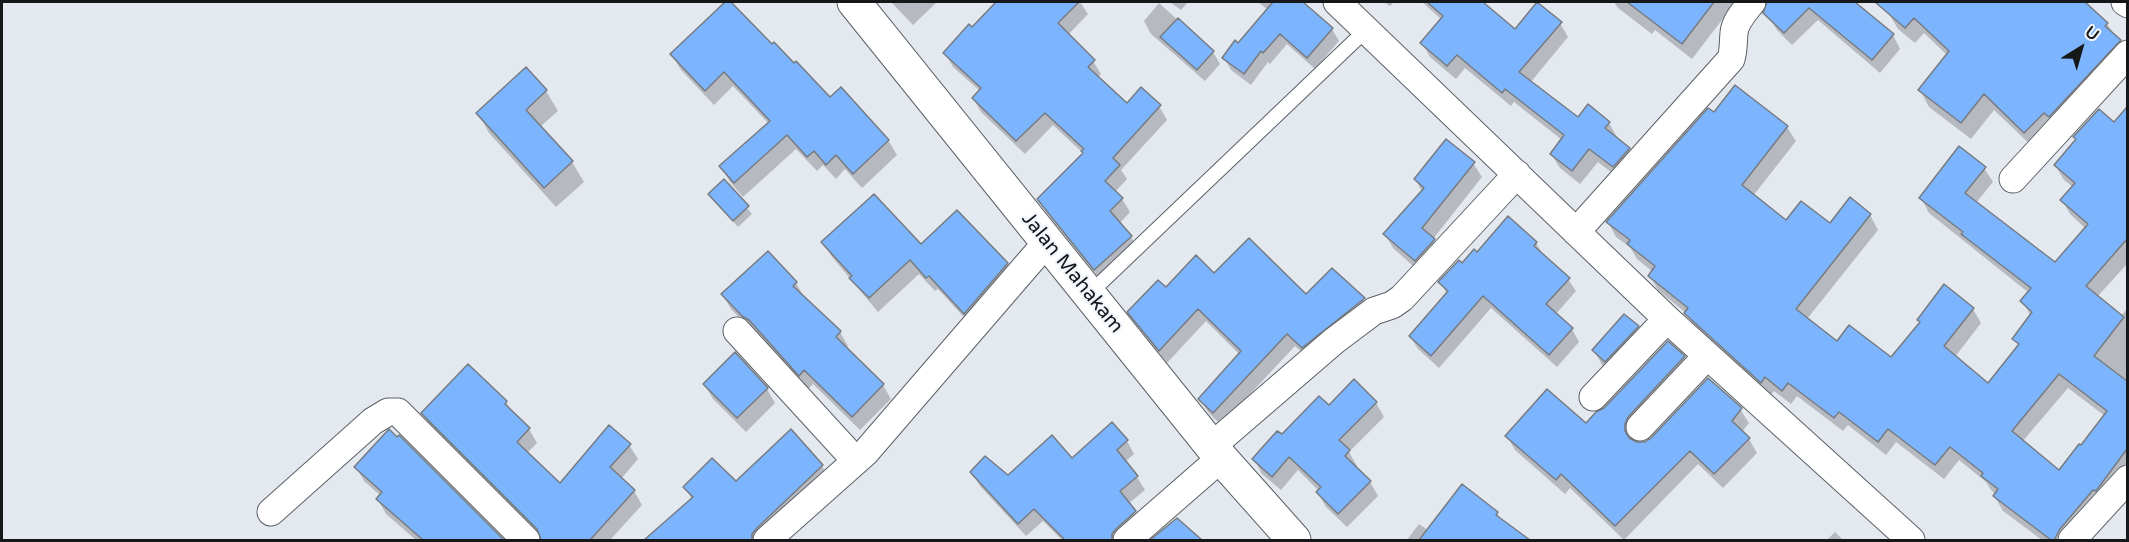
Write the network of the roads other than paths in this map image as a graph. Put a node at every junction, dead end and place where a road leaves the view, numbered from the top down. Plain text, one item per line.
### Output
1 (854, 2) edge
2 (1337, 2) edge
3 (1752, 2) edge
4 (1366, 30) junction
5 (2127, 54) edge
6 (1517, 174) junction
7 (2013, 179) dead end
8 (1576, 231) junction
9 (1047, 242) junction
10 (1089, 294) junction
11 (1667, 320) junction
12 (737, 331) dead end
13 (1707, 356) junction
14 (1593, 397) dead end
15 (1640, 427) dead end
16 (1217, 452) junction
17 (856, 461) junction
18 (2127, 479) edge
19 (271, 512) dead end
20 (526, 540) edge
21 (767, 540) edge
22 (1127, 540) edge
23 (1294, 540) edge
24 (1911, 540) edge
25 (2072, 540) edge

1 - 9 main road, Jalan Mahakam
2 - 4 street
3 - 8 street
4 - 6 street
4 - 10 lane
5 - 7 street
6 - 8 street
6 - 16 street
8 - 11 street
9 - 10 main road, Jalan Mahakam
9 - 17 street
10 - 16 main road, Jalan Mahakam
11 - 13 street
11 - 14 street
12 - 17 street
13 - 15 street
13 - 24 street
16 - 22 street
16 - 23 main road, Jalan Mahakam
17 - 21 street
18 - 25 street
19 - 20 street

